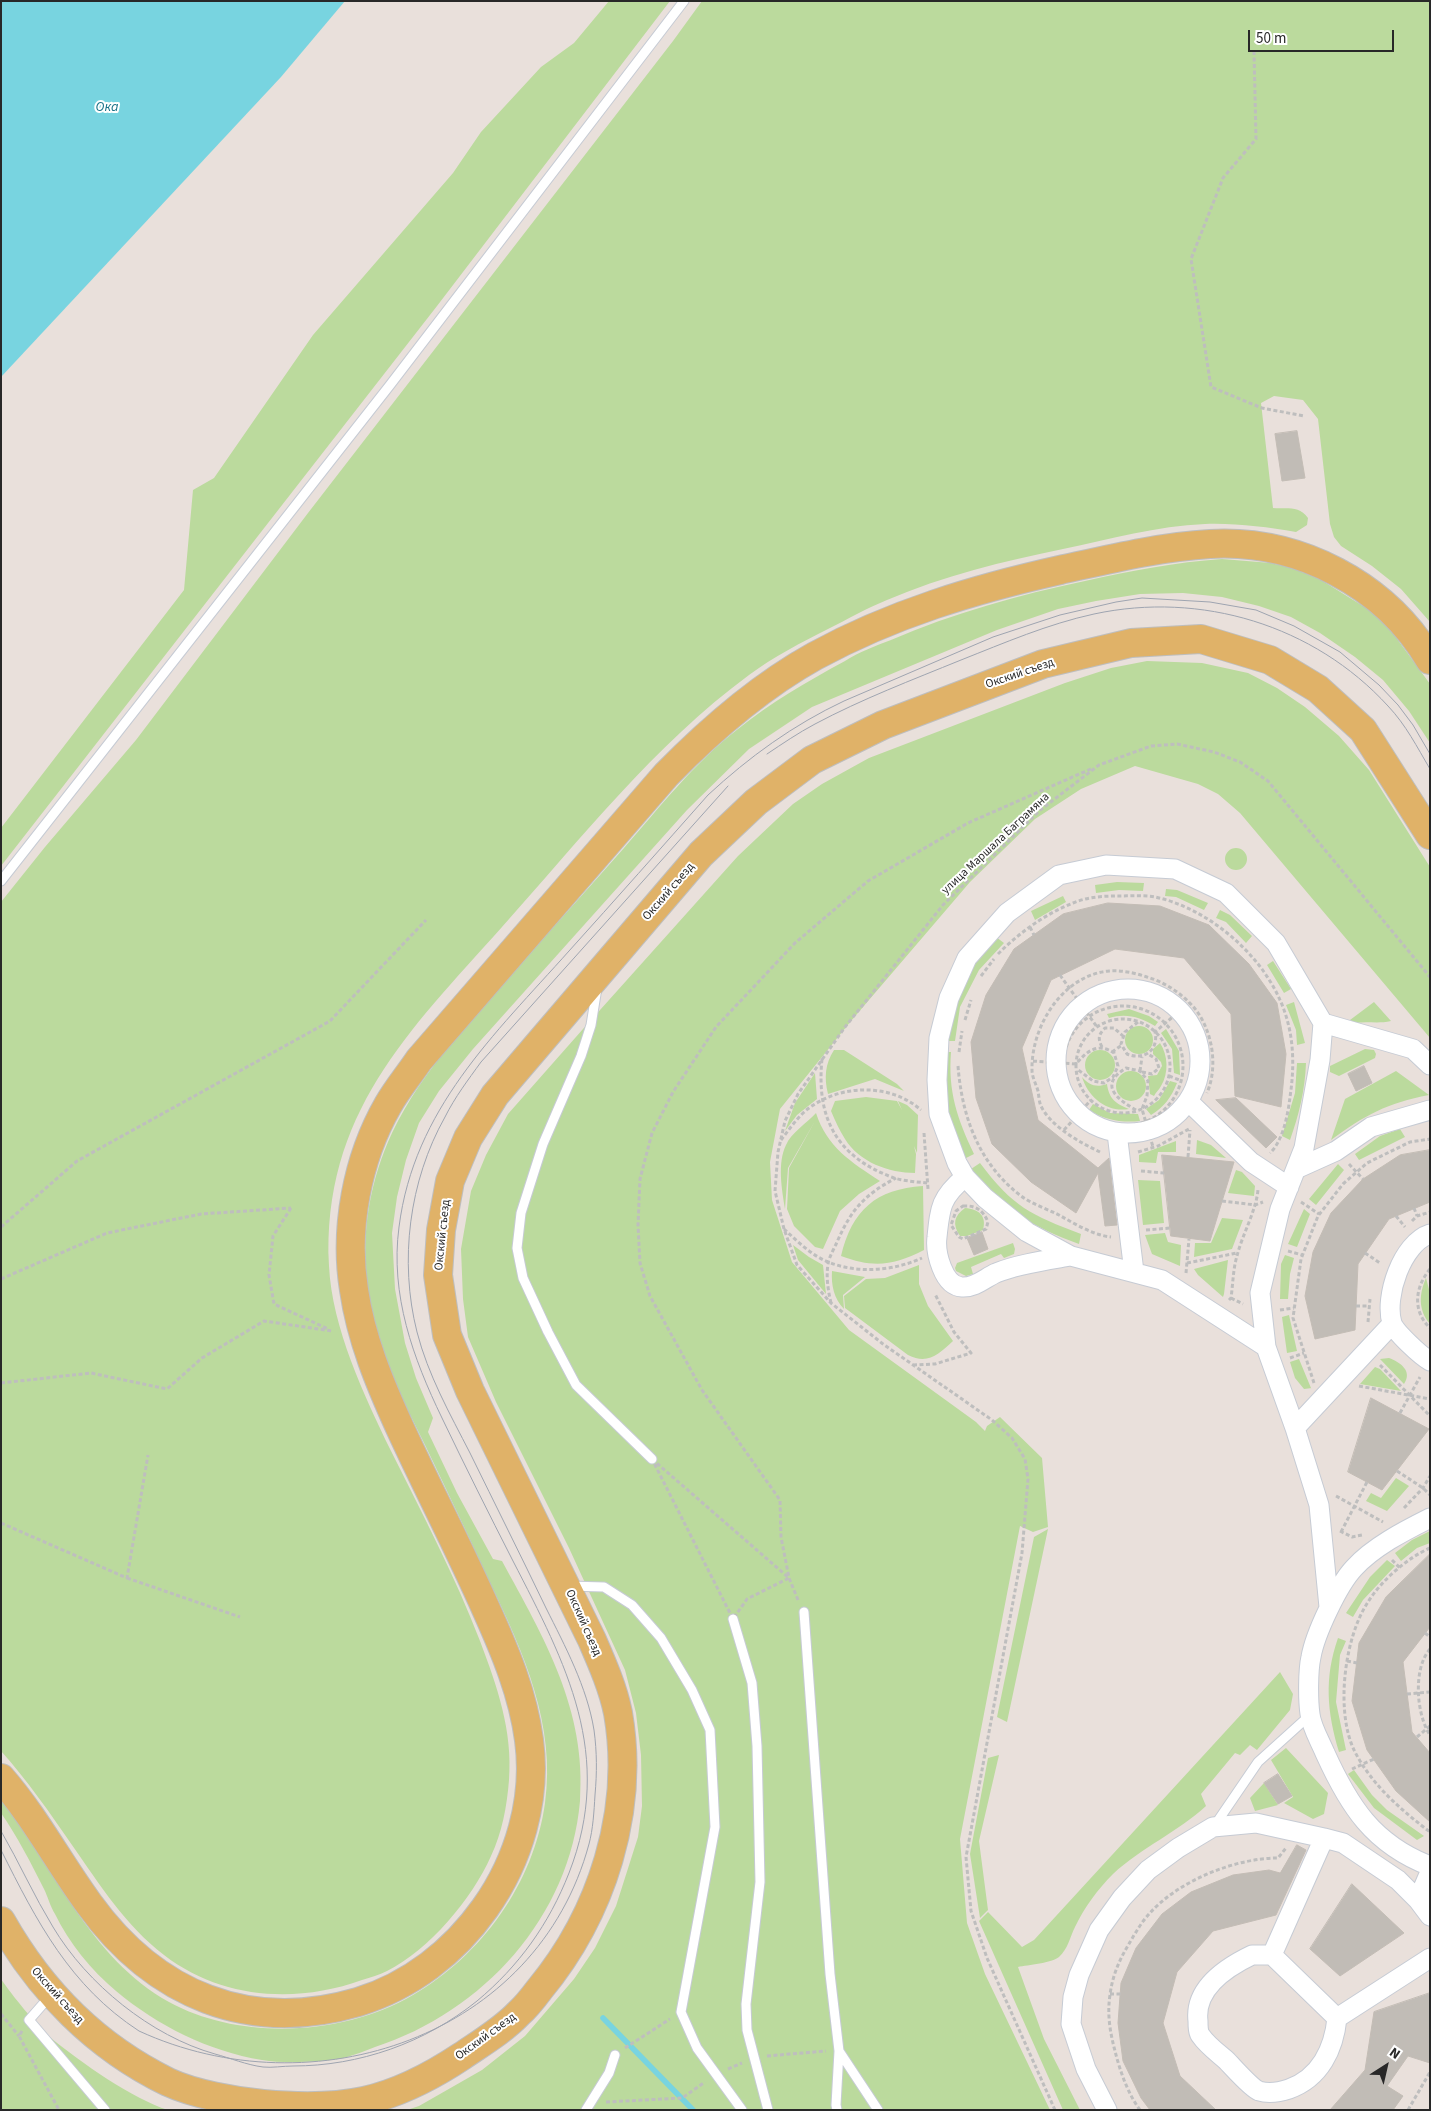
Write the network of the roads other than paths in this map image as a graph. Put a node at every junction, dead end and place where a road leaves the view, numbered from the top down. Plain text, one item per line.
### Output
1 (684, 1) edge
2 (1430, 660) edge
3 (1430, 835) edge
4 (1, 881) edge
5 (599, 973) junction
6 (1323, 1023) junction
7 (1430, 1065) edge
8 (1188, 1101) junction
9 (1430, 1110) edge
10 (1117, 1133) junction
11 (1296, 1169) junction
12 (965, 1177) junction
13 (1289, 1187) junction
14 (1430, 1234) edge
15 (1071, 1256) junction
16 (1134, 1272) junction
17 (1392, 1324) junction
18 (1266, 1347) junction
19 (1424, 1367) edge
20 (1295, 1428) junction
21 (652, 1459) road end
22 (1430, 1518) edge
23 (567, 1586) junction
24 (1329, 1607) junction
25 (804, 1612) road end
26 (732, 1619) road end
27 (1310, 1716) junction
28 (1, 1778) edge
29 (1356, 1812) junction
30 (1213, 1827) junction
31 (1324, 1838) junction
32 (1343, 1843) junction
33 (1430, 1866) edge
34 (1430, 1872) edge
35 (1418, 1900) junction
36 (1430, 1916) edge
37 (1, 1921) edge
38 (1272, 1955) junction
39 (1430, 1958) edge
40 (52, 1993) junction
41 (1337, 2018) junction
42 (839, 2050) junction
43 (615, 2055) road end
44 (105, 2110) edge
45 (586, 2110) edge
46 (742, 2110) edge
47 (768, 2110) edge
48 (837, 2110) edge
49 (878, 2110) edge
50 (1108, 2110) edge

1 - 4 lane
2 - 28 main road
3 - 5 main road, Окский съезд
5 - 21 lane
5 - 23 main road, Окский съезд
6 - 7 street
6 - 11 street
6 - 12 street
8 - 10 street
8 - 10 street
8 - 13 street
9 - 11 street
10 - 16 street
11 - 13 street
12 - 15 street
12 - 15 street
13 - 18 street
14 - 17 street
15 - 16 street
16 - 18 street
17 - 19 street
17 - 20 street
18 - 20 street
20 - 24 street
22 - 24 street
23 - 40 main road, Окский съезд
23 - 46 lane
24 - 27 street
25 - 42 lane
26 - 47 lane
27 - 29 street
27 - 30 lane
29 - 32 street
29 - 33 street
30 - 31 street
30 - 50 street
31 - 32 street
31 - 38 street
32 - 35 street
34 - 35 street
35 - 36 street
37 - 40 main road, Окский съезд
38 - 41 street
38 - 41 street
39 - 41 street
40 - 44 lane
42 - 48 lane
42 - 49 lane
43 - 45 lane

